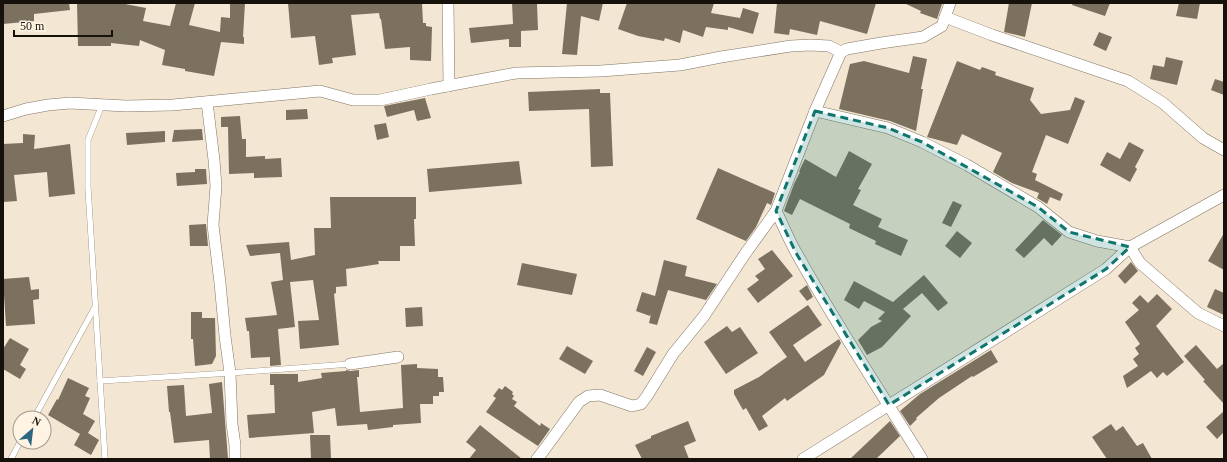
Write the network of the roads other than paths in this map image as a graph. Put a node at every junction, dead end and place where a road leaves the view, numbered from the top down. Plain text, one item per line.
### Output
1 (448, 3) edge
2 (950, 3) edge
3 (945, 17) junction
4 (841, 52) junction
5 (448, 86) junction
6 (207, 102) junction
7 (102, 104) junction
8 (816, 111) junction
9 (3, 116) edge
10 (1224, 150) edge
11 (1224, 196) edge
12 (776, 211) junction
13 (1130, 247) junction
14 (96, 307) junction
15 (1224, 326) edge
16 (398, 357) dead end
17 (350, 364) joint
18 (230, 373) junction
19 (100, 381) junction
20 (889, 405) junction
21 (38, 410) edge
22 (16, 450) edge
23 (11, 459) edge
24 (105, 459) edge
25 (235, 459) edge
26 (537, 459) edge
27 (803, 459) edge
28 (922, 459) edge

1 - 5 street
2 - 3 street
3 - 4 street
3 - 10 street
4 - 5 street
4 - 8 street
5 - 6 street
6 - 7 street
6 - 18 street
7 - 9 street
7 - 14 lane
8 - 12 street
8 - 13 street
11 - 13 street
12 - 20 street
12 - 26 street
13 - 15 street
13 - 20 street
14 - 19 lane
14 - 21 lane
16 - 17 street
17 - 18 lane
18 - 19 lane
18 - 25 street
19 - 24 lane
20 - 27 street
20 - 28 street
22 - 23 lane

